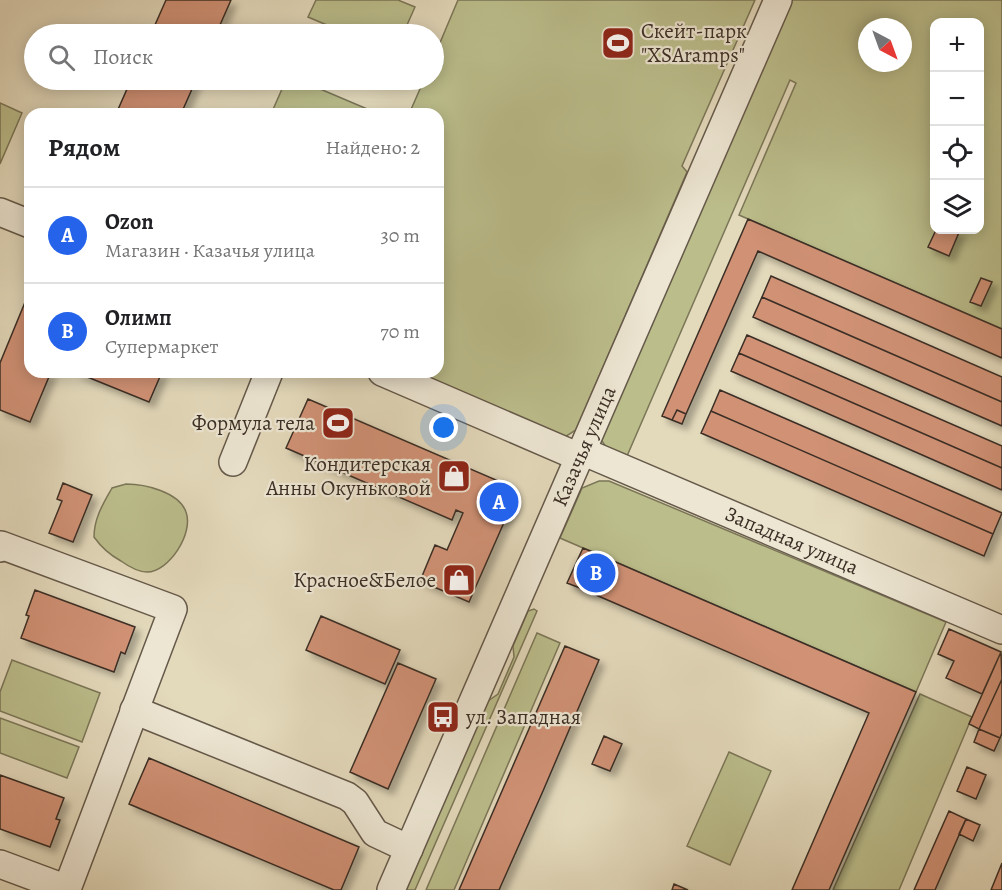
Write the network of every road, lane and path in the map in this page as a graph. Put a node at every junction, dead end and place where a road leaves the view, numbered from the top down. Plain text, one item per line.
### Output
1 (778, 0) edge
2 (0, 212) edge
3 (24, 222) edge
4 (267, 378) edge
5 (397, 378) edge
6 (581, 454) junction
7 (233, 462) dead end
8 (1, 546) edge
9 (1002, 630) edge
10 (134, 710) junction
11 (409, 849) junction
12 (0, 864) edge
13 (391, 890) edge

1 - 6 street, Казачья улица
2 - 3 street
4 - 7 street
5 - 6 street, Западная улица
6 - 9 street, Западная улица
6 - 11 street, Казачья улица
8 - 10 street
10 - 11 street
10 - 12 street
11 - 13 street, Казачья улица

